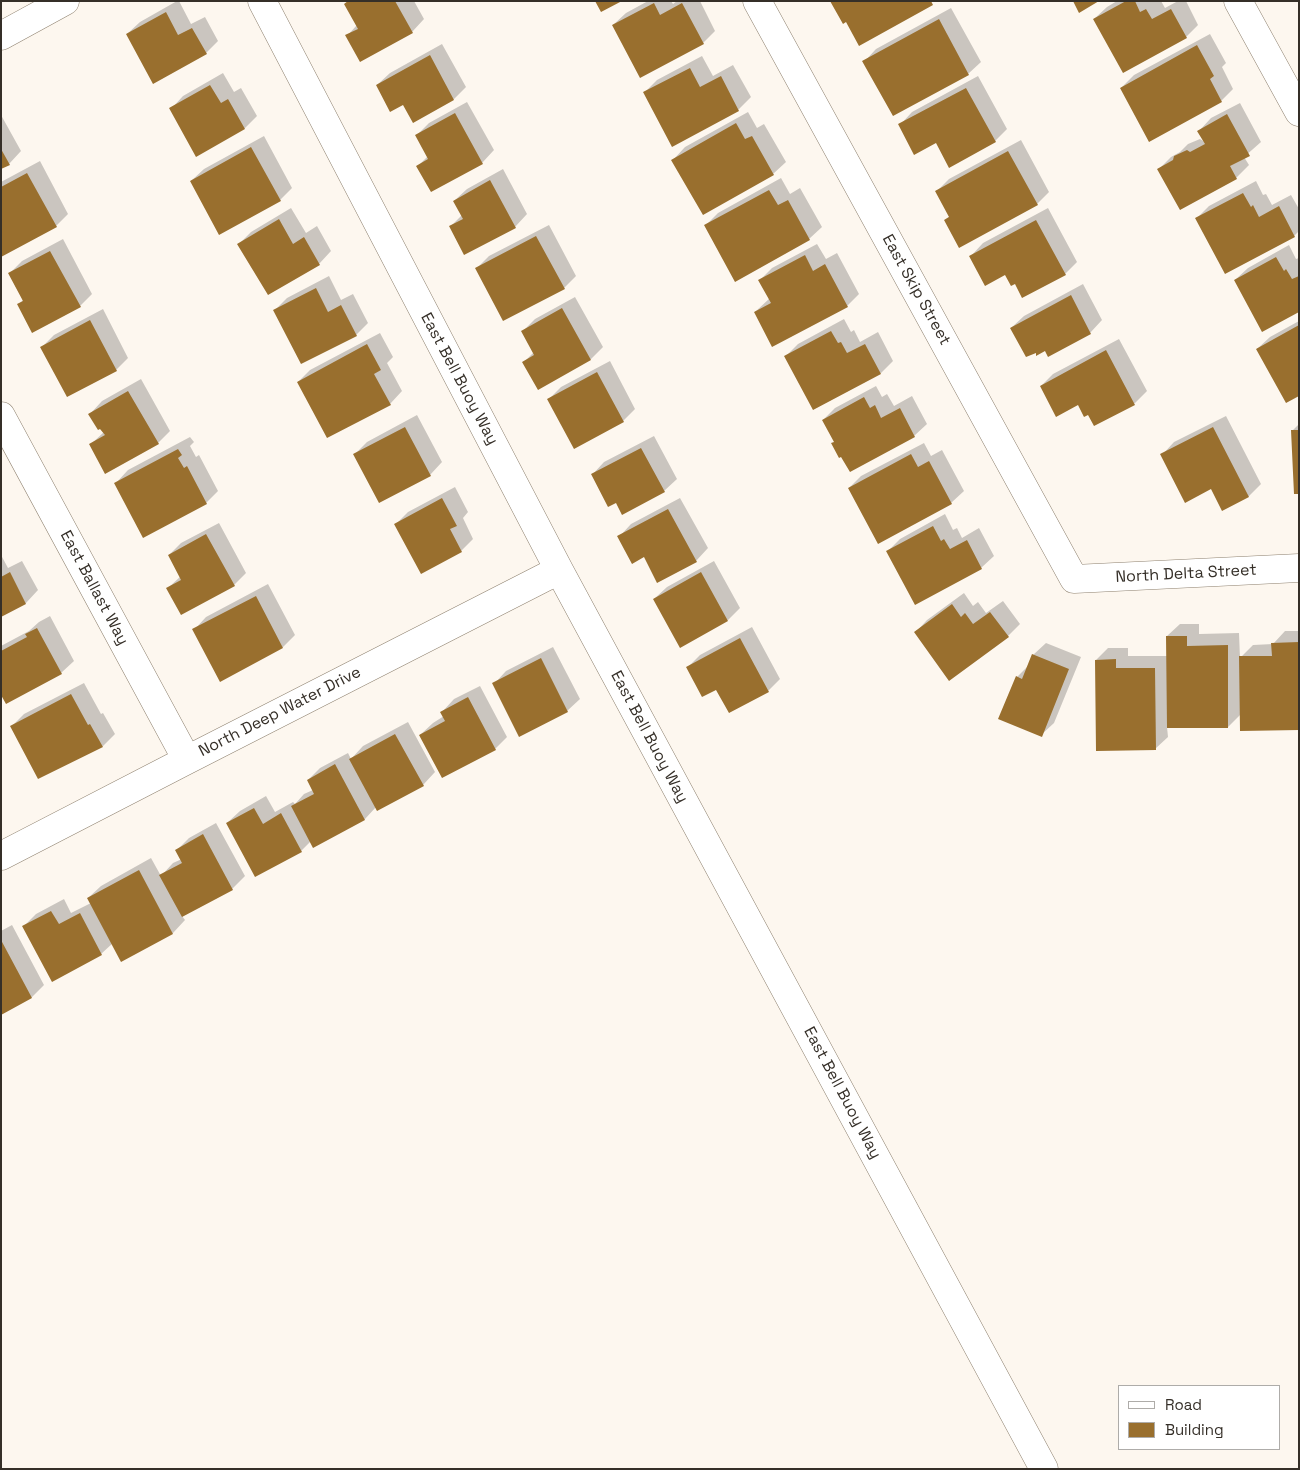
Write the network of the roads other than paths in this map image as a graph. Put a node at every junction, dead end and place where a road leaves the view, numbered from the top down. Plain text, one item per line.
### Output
1 (65, 1) edge
2 (262, 1) edge
3 (757, 1) edge
4 (1238, 1) edge
5 (1, 36) edge
6 (1299, 112) edge
7 (1, 416) edge
8 (1299, 568) edge
9 (559, 570) junction
10 (1074, 579) joint
11 (186, 760) junction
12 (1, 856) edge
13 (1044, 1469) edge

1 - 5 street
2 - 9 street, East Bell Buoy Way
3 - 10 street, East Skip Street
4 - 6 street
7 - 11 street, East Ballast Way
8 - 10 street, North Delta Street
9 - 11 street, North Deep Water Drive
9 - 13 street, East Bell Buoy Way
11 - 12 street, North Deep Water Drive

